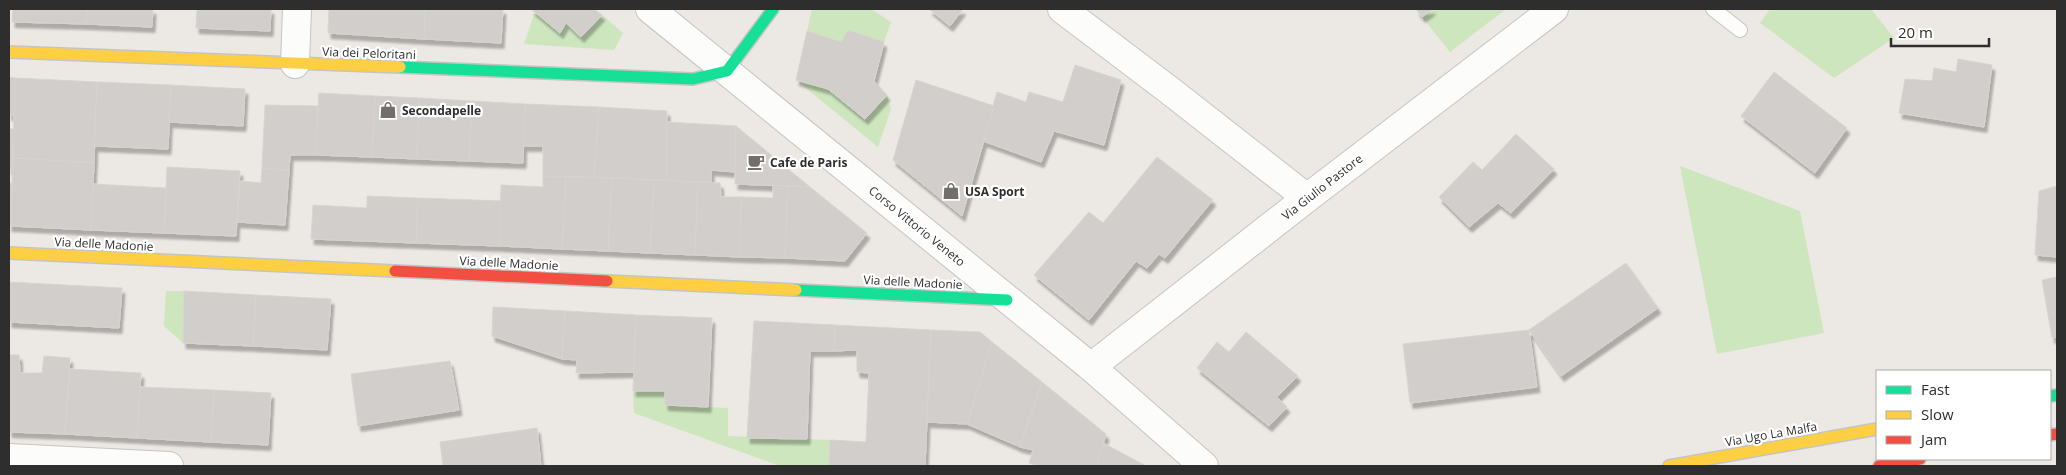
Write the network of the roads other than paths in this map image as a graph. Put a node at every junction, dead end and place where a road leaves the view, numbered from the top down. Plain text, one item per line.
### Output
1 (297, 9) edge
2 (650, 9) edge
3 (773, 9) edge
4 (1062, 9) edge
5 (1554, 9) edge
6 (1713, 9) edge
7 (1740, 30) dead end
8 (9, 52) edge
9 (295, 64) junction
10 (727, 71) junction
11 (1307, 198) junction
12 (9, 253) edge
13 (1007, 300) junction
14 (1091, 367) junction
15 (1876, 429) edge
16 (9, 458) edge
17 (1914, 460) edge
18 (169, 466) edge
19 (1204, 466) edge
20 (1669, 466) edge
21 (1878, 466) edge

1 - 9 street
2 - 10 street, Corso Vittorio Veneto
3 - 10 street
4 - 11 street
5 - 11 street, Via Giulio Pastore
6 - 7 lane
8 - 9 street, Via dei Peloritani
9 - 10 street, Via dei Peloritani
10 - 13 street, Corso Vittorio Veneto
11 - 14 street, Via Giulio Pastore
12 - 13 street, Via delle Madonie
13 - 14 street, Corso Vittorio Veneto
14 - 19 street, Corso Vittorio Veneto
15 - 20 street, Via Ugo La Malfa
16 - 18 street
17 - 21 street

